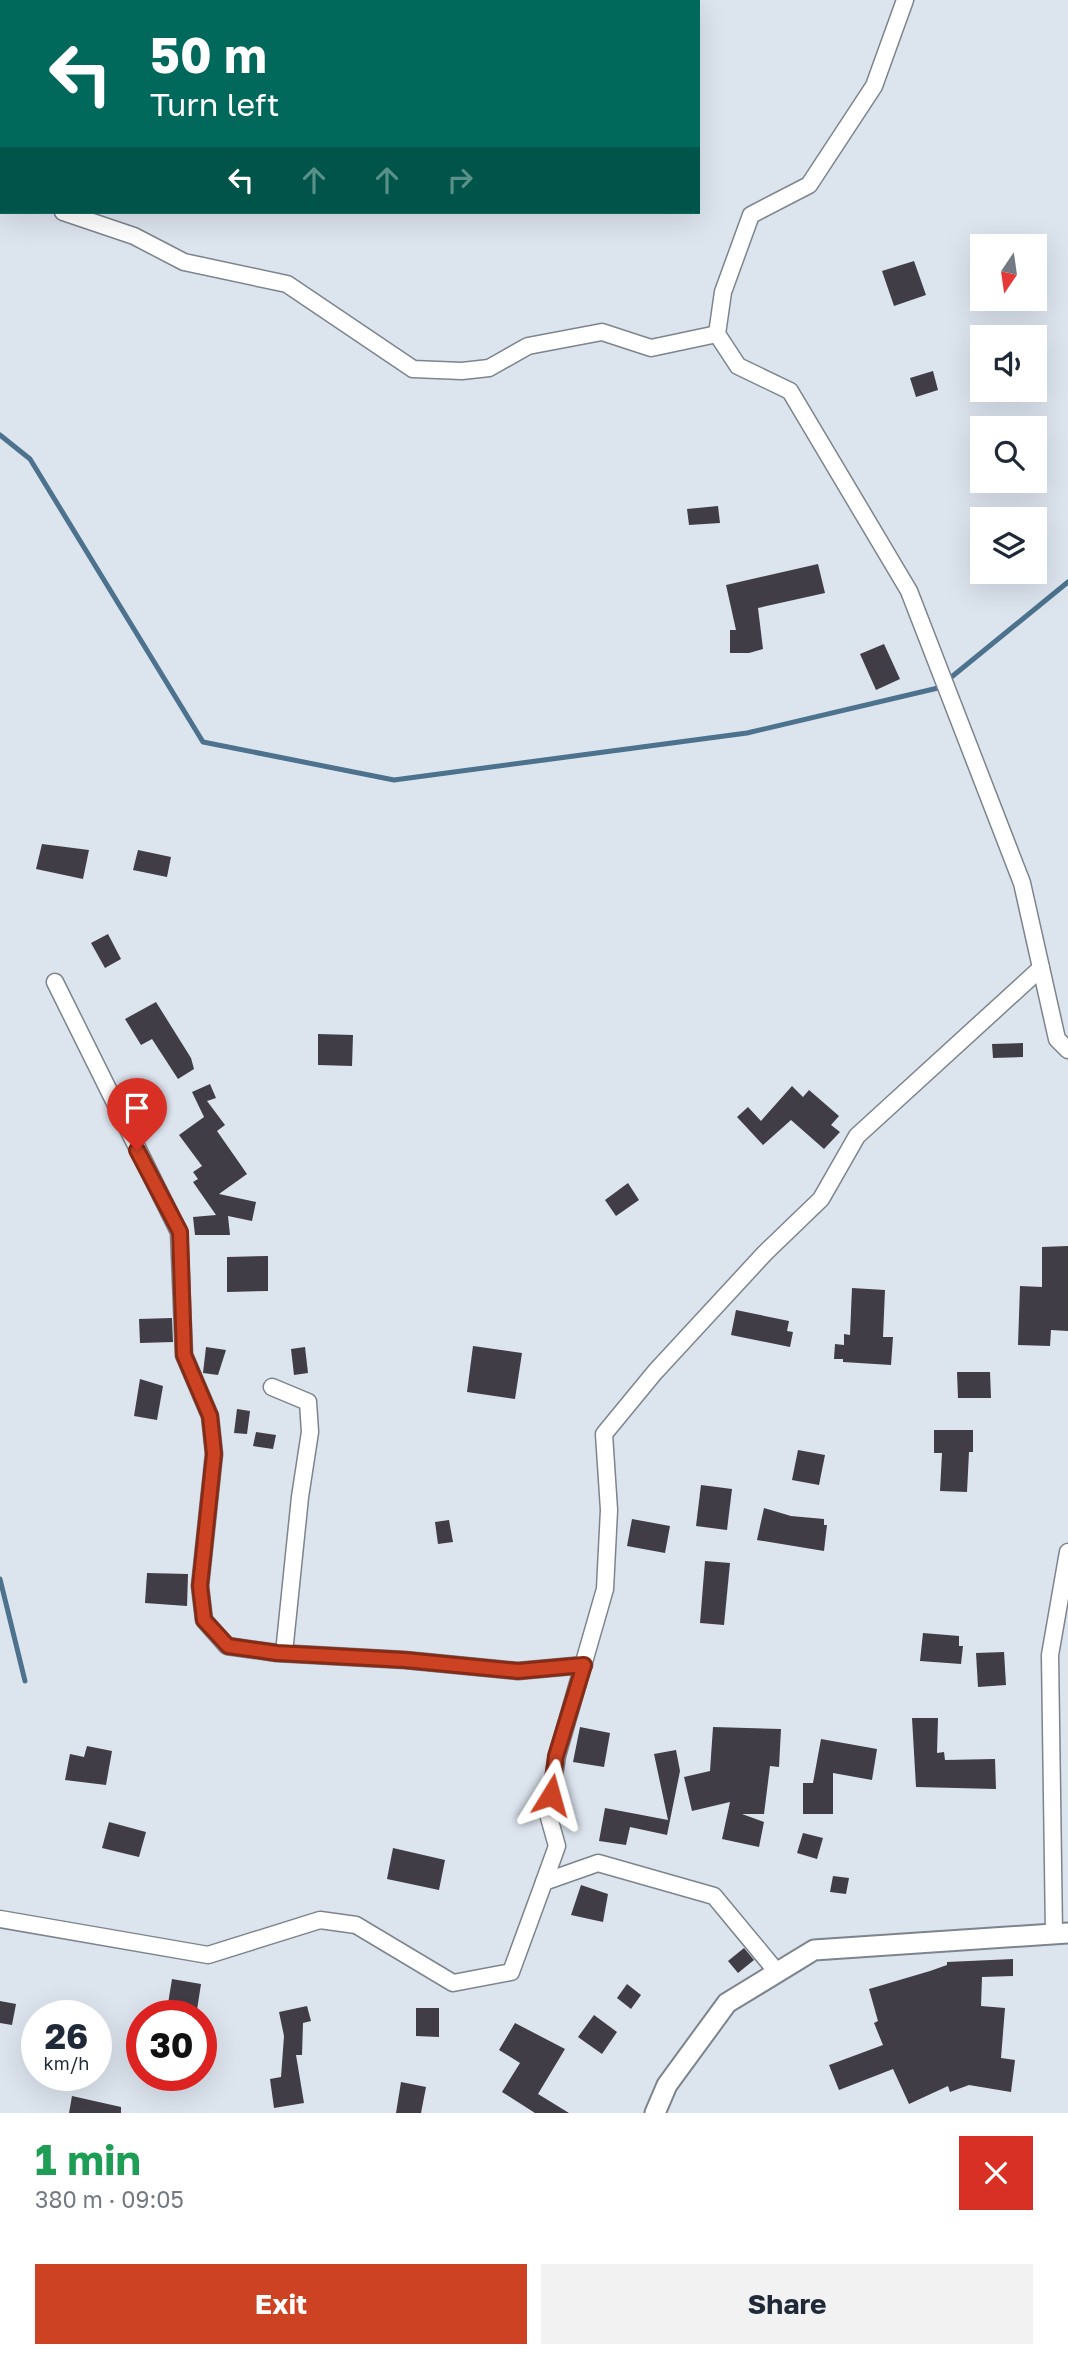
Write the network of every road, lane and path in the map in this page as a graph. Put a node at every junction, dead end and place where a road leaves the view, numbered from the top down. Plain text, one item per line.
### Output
1 (905, 0) edge
2 (69, 214) edge
3 (717, 334) junction
4 (1041, 968) junction
5 (55, 982) dead end
6 (1068, 1050) edge
7 (272, 1387) dead end
8 (1068, 1552) edge
9 (284, 1653) junction
10 (584, 1665) junction
11 (544, 1882) junction
12 (0, 1919) edge
13 (1061, 1934) edge
14 (778, 1972) junction
15 (655, 2113) edge

1 - 3 street
2 - 3 street
3 - 4 street
4 - 6 street
4 - 10 street
5 - 9 street
7 - 9 street
8 - 13 street
9 - 10 street
10 - 11 street
11 - 12 street
11 - 14 street
13 - 14 street
14 - 15 street

